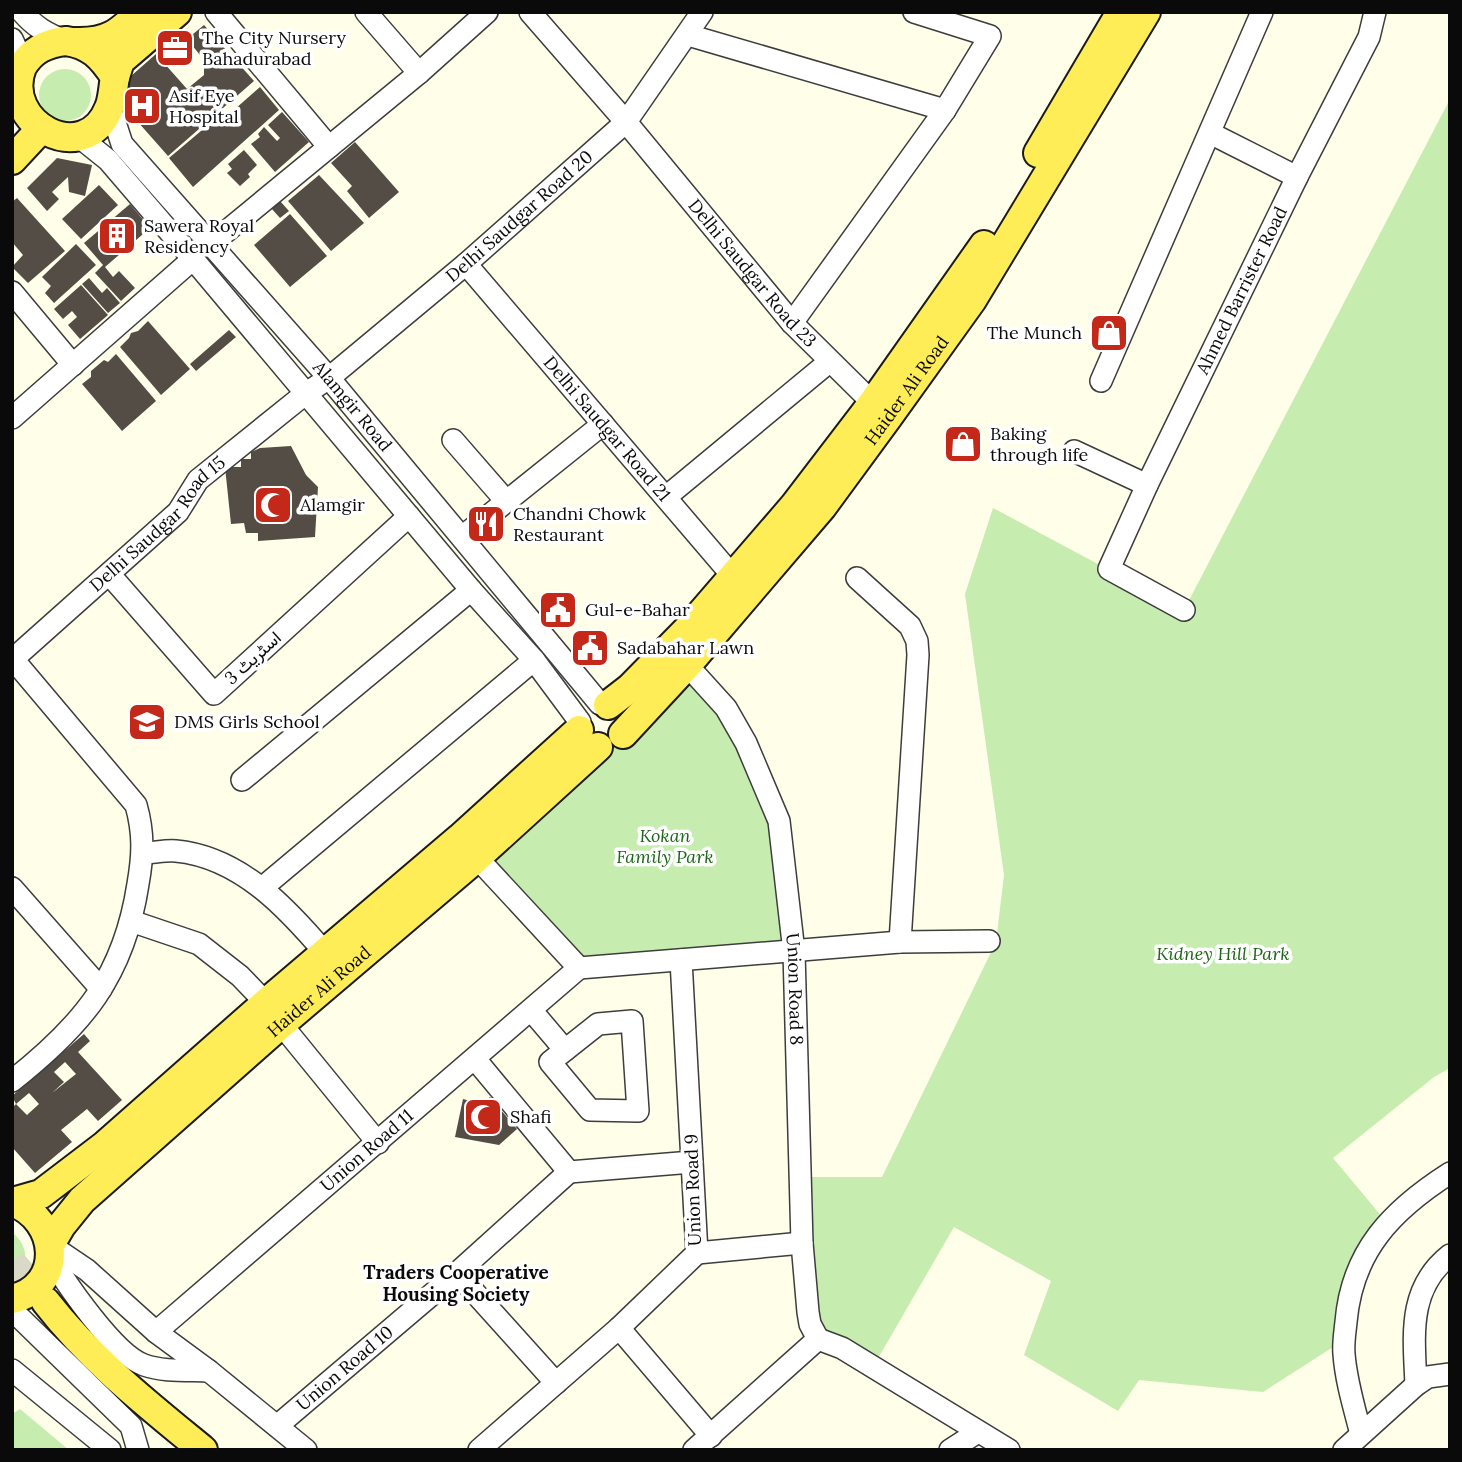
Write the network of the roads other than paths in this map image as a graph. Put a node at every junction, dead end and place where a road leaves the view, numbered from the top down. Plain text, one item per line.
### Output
1 (22, 12) edge
2 (141, 12) edge
3 (177, 12) edge
4 (216, 12) edge
5 (366, 12) edge
6 (487, 12) edge
7 (530, 12) edge
8 (702, 12) edge
9 (914, 12) edge
10 (1121, 12) edge
11 (1146, 12) edge
12 (1262, 12) edge
13 (1376, 12) edge
14 (688, 35) junction
15 (12, 39) edge
16 (71, 42) junction
17 (20, 71) junction
18 (419, 74) junction
19 (115, 76) junction
20 (15, 106) edge
21 (110, 107) junction
22 (945, 110) junction
23 (626, 122) junction
24 (39, 131) junction
25 (1210, 133) junction
26 (78, 136) junction
27 (329, 147) junction
28 (12, 160) edge
29 (1297, 177) junction
30 (211, 244) junction
31 (193, 259) junction
32 (467, 264) junction
33 (12, 292) edge
34 (792, 323) junction
35 (829, 362) junction
36 (73, 365) junction
37 (329, 378) junction
38 (1101, 381) dead end
39 (305, 394) junction
40 (880, 410) junction
41 (12, 418) edge
42 (603, 424) junction
43 (453, 440) dead end
44 (1073, 451) dead end
45 (1147, 485) junction
46 (666, 497) junction
47 (506, 501) junction
48 (410, 516) junction
49 (462, 537) junction
50 (110, 575) junction
51 (857, 578) dead end
52 (741, 586) junction
53 (471, 590) junction
54 (1184, 610) dead end
55 (13, 659) edge
56 (534, 660) junction
57 (687, 665) junction
58 (604, 705) junction
59 (595, 733) junction
60 (242, 780) dead end
61 (468, 848) junction
62 (143, 853) junction
63 (12, 888) edge
64 (262, 888) junction
65 (131, 921) junction
66 (989, 942) dead end
67 (900, 943) junction
68 (794, 953) junction
69 (326, 954) junction
70 (681, 960) junction
71 (579, 968) junction
72 (101, 989) junction
73 (531, 1010) junction
74 (274, 1013) junction
75 (565, 1050) junction
76 (475, 1059) junction
77 (12, 1081) edge
78 (378, 1143) junction
79 (692, 1162) junction
80 (569, 1172) junction
81 (1450, 1173) edge
82 (13, 1202) edge
83 (802, 1243) junction
84 (50, 1251) junction
85 (697, 1253) junction
86 (1450, 1255) edge
87 (457, 1273) junction
88 (25, 1306) edge
89 (619, 1328) junction
90 (156, 1332) junction
91 (818, 1339) junction
92 (209, 1371) junction
93 (13, 1372) edge
94 (1447, 1379) edge
95 (556, 1383) junction
96 (1416, 1385) junction
97 (277, 1426) junction
98 (978, 1432) junction
99 (1361, 1434) junction
100 (711, 1436) junction
101 (110, 1450) edge
102 (138, 1450) edge
103 (181, 1450) edge
104 (204, 1450) edge
105 (306, 1450) edge
106 (478, 1450) edge
107 (694, 1450) edge
108 (950, 1450) edge
109 (1009, 1450) edge
110 (1344, 1450) edge

1 - 16 street
2 - 16 main road
3 - 19 main road
4 - 27 street
5 - 18 street
6 - 18 street
7 - 23 street, Delhi Saudgar Road 23
8 - 14 street, Delhi Saudgar Road 20
9 - 22 street
10 - 40 main road, Haider Ali Road
11 - 40 main road, Haider Ali Road
12 - 25 street
13 - 29 street, Ahmed Barrister Road
14 - 22 street
14 - 23 street, Delhi Saudgar Road 20
15 - 17 street
16 - 17 main road
16 - 19 main road
17 - 20 main road
18 - 27 street
19 - 21 main road
20 - 24 main road
21 - 26 main road
21 - 30 street, Alamgir Road
22 - 34 street
23 - 32 street, Delhi Saudgar Road 20
23 - 34 street, Delhi Saudgar Road 23
24 - 26 main road
24 - 28 main road
25 - 29 street
25 - 38 street
26 - 31 street, Alamgir Road
27 - 30 street
29 - 45 street, Ahmed Barrister Road
30 - 37 street, Alamgir Road
31 - 36 street
31 - 39 street, Alamgir Road
32 - 37 street, Delhi Saudgar Road 20
32 - 42 street, Delhi Saudgar Road 21
33 - 36 street
34 - 35 street, Delhi Saudgar Road 23
35 - 40 street, Delhi Saudgar Road 23
35 - 46 street
36 - 41 street
37 - 39 street, Delhi Saudgar Road 20
37 - 49 street, Alamgir Road
39 - 48 street, Alamgir Road
39 - 50 street, Delhi Saudgar Road 15
40 - 52 main road, Haider Ali Road
42 - 46 street, Delhi Saudgar Road 21
42 - 47 street
43 - 47 street
44 - 45 street
45 - 54 street, Ahmed Barrister Road
46 - 52 street, Delhi Saudgar Road 21
47 - 49 street
48 - 50 street, اسٹریٹ 3
48 - 53 street, Alamgir Road
49 - 58 street, Alamgir Road
50 - 55 street, Delhi Saudgar Road 15
51 - 67 street
52 - 57 main road, Haider Ali Road
52 - 58 main road, Haider Ali Road
53 - 56 street, Alamgir Road
53 - 60 street
55 - 62 street
56 - 59 street, Alamgir Road
56 - 64 street
57 - 59 main road, Haider Ali Road
57 - 68 street, Union Road 8
58 - 59 street
58 - 59 street, Alamgir Road
59 - 61 main road, Haider Ali Road
61 - 69 main road, Haider Ali Road
61 - 71 street
61 - 74 main road, Haider Ali Road
62 - 64 street
62 - 65 street
63 - 72 street
64 - 69 street
65 - 72 street
65 - 74 street
66 - 67 street
67 - 68 street
68 - 70 street
68 - 83 street, Union Road 8
69 - 74 main road, Haider Ali Road
70 - 71 street
70 - 79 street, Union Road 9
71 - 73 street, Union Road 11
72 - 77 street
73 - 75 street
73 - 76 street, Union Road 11
74 - 78 street
74 - 82 main road, Haider Ali Road
74 - 84 main road, Haider Ali Road
75 - 75 street
76 - 78 street, Union Road 11
76 - 80 street
78 - 90 street, Union Road 11
79 - 80 street
79 - 85 street, Union Road 9
80 - 87 street, Union Road 10
81 - 99 street
82 - 84 main road
83 - 85 street
83 - 91 street, Union Road 8
84 - 88 main road, Haider Ali Road
84 - 90 street
84 - 92 street
85 - 89 street, Union Road 9
86 - 96 street
87 - 95 street
87 - 97 street, Union Road 10
88 - 102 street
88 - 103 main road
88 - 104 main road
89 - 95 street, Union Road 9
89 - 100 street
90 - 92 street
91 - 98 street
91 - 100 street
92 - 97 street
93 - 101 street
94 - 96 street
95 - 106 street, Union Road 9
96 - 99 street
97 - 105 street
98 - 108 street
98 - 109 street
99 - 110 street
100 - 107 street

